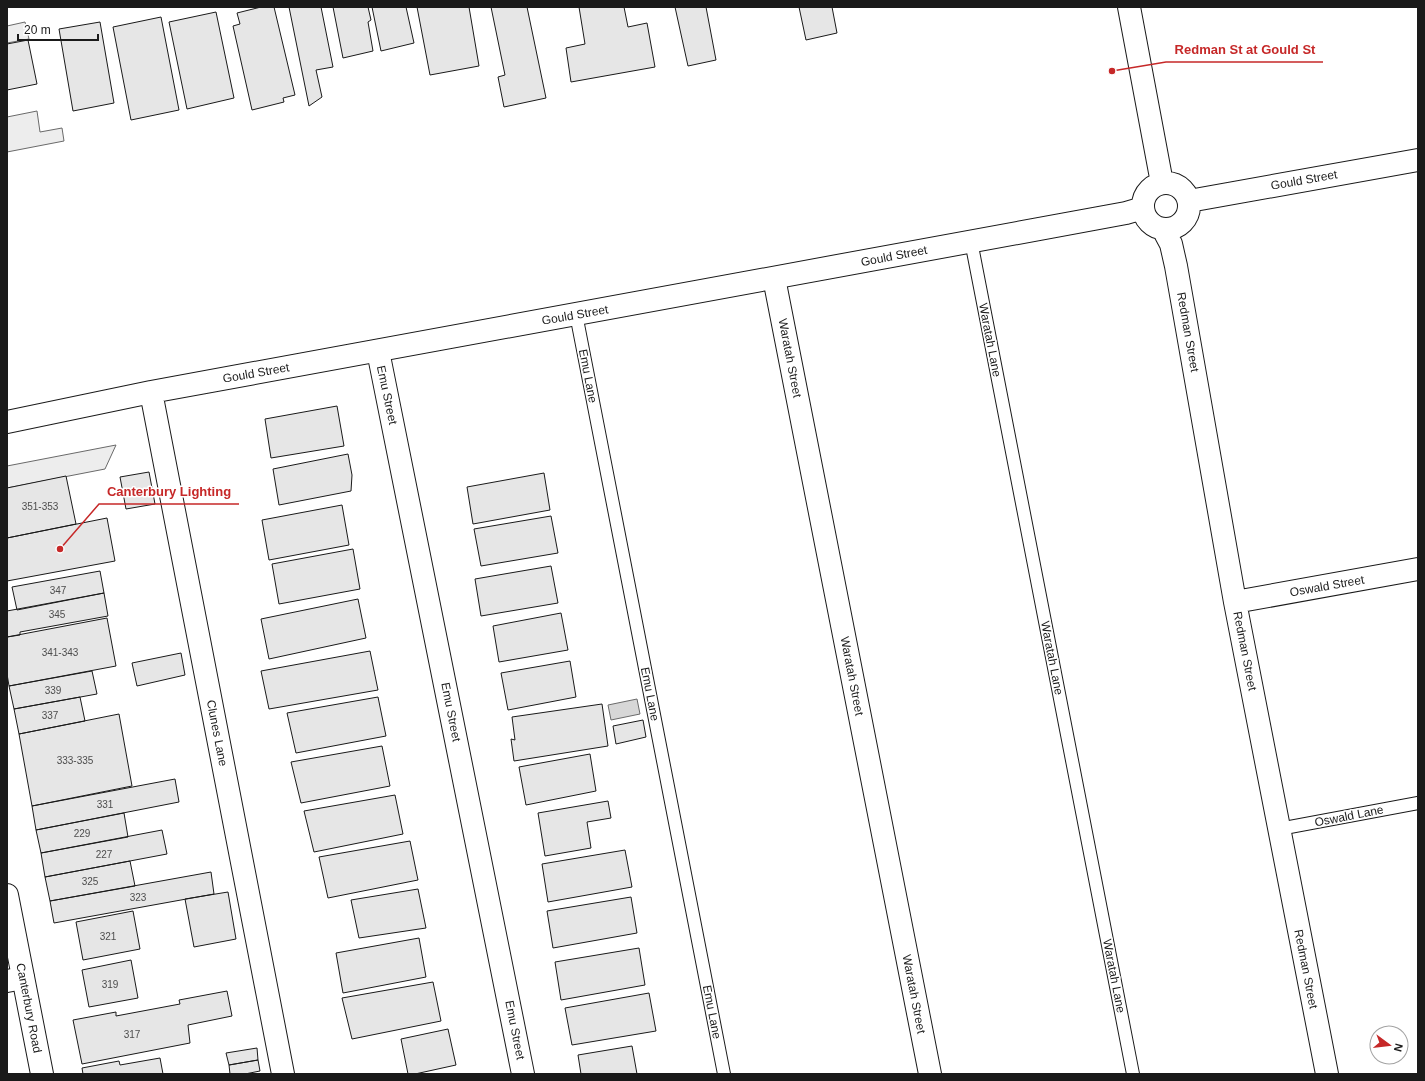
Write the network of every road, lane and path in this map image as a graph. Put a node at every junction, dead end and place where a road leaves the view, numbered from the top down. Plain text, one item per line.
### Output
1 (1129, 7) edge
2 (1418, 160) edge
3 (1162, 183) junction
4 (1189, 201) junction
5 (1143, 208) junction
6 (1162, 229) junction
7 (971, 241) junction
8 (774, 278) junction
9 (576, 314) junction
10 (378, 351) junction
11 (151, 392) junction
12 (7, 422) edge
13 (1418, 569) edge
14 (1235, 602) junction
15 (1418, 803) edge
16 (1279, 829) junction
17 (7, 895) edge
18 (15, 980) edge
19 (42, 1074) edge
20 (283, 1074) edge
21 (523, 1074) edge
22 (724, 1074) edge
23 (930, 1074) edge
24 (1133, 1074) edge
25 (1327, 1074) edge

1 - 3 main road
2 - 4 main road, Gould Street
3 - 4 main road
3 - 5 main road
4 - 6 main road
5 - 6 main road
5 - 7 main road, Gould Street
6 - 14 main road, Redman Street
7 - 8 main road, Gould Street
7 - 24 lane, Waratah Lane
8 - 9 main road, Gould Street
8 - 23 main road, Waratah Street
9 - 10 main road, Gould Street
9 - 22 lane, Emu Lane
10 - 11 main road, Gould Street
10 - 21 main road, Emu Street
11 - 12 main road, Gould Street
11 - 20 main road, Clunes Lane
13 - 14 main road, Oswald Street
14 - 16 main road, Redman Street
15 - 16 lane, Oswald Lane
16 - 25 main road, Redman Street
17 - 18 main road, Canterbury Road
18 - 19 main road, Canterbury Road

